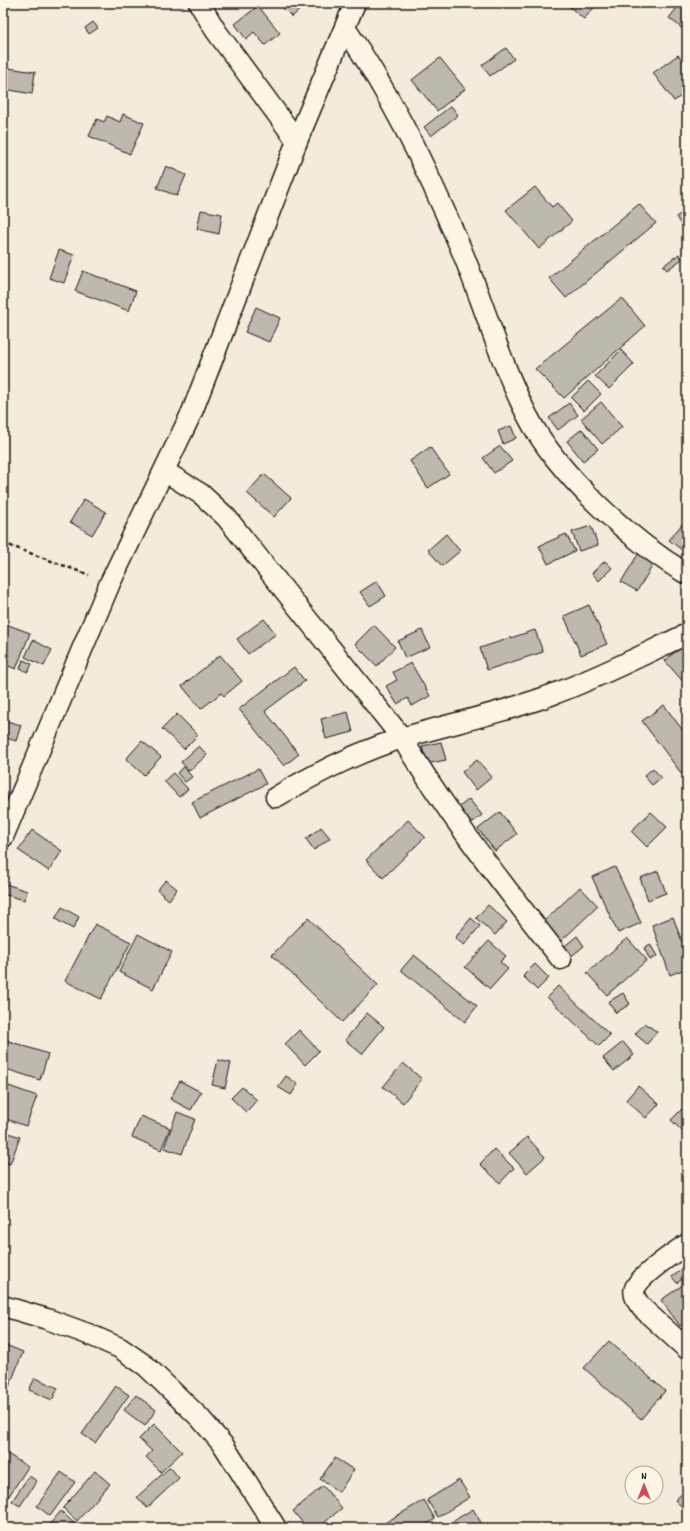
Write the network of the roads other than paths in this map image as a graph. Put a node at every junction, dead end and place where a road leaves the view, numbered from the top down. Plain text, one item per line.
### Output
1 (199, 3) edge
2 (354, 3) edge
3 (345, 28) junction
4 (297, 141) junction
5 (164, 471) junction
6 (687, 574) edge
7 (687, 634) edge
8 (402, 738) junction
9 (276, 797) dead end
10 (3, 837) edge
11 (561, 959) dead end
12 (687, 1244) edge
13 (3, 1306) edge
14 (687, 1349) edge
15 (276, 1528) edge

1 - 4 street
2 - 3 street
3 - 4 street
3 - 6 street
4 - 5 street
5 - 8 street
5 - 10 street
7 - 8 street
8 - 9 street
8 - 11 street
12 - 14 street
13 - 15 street

